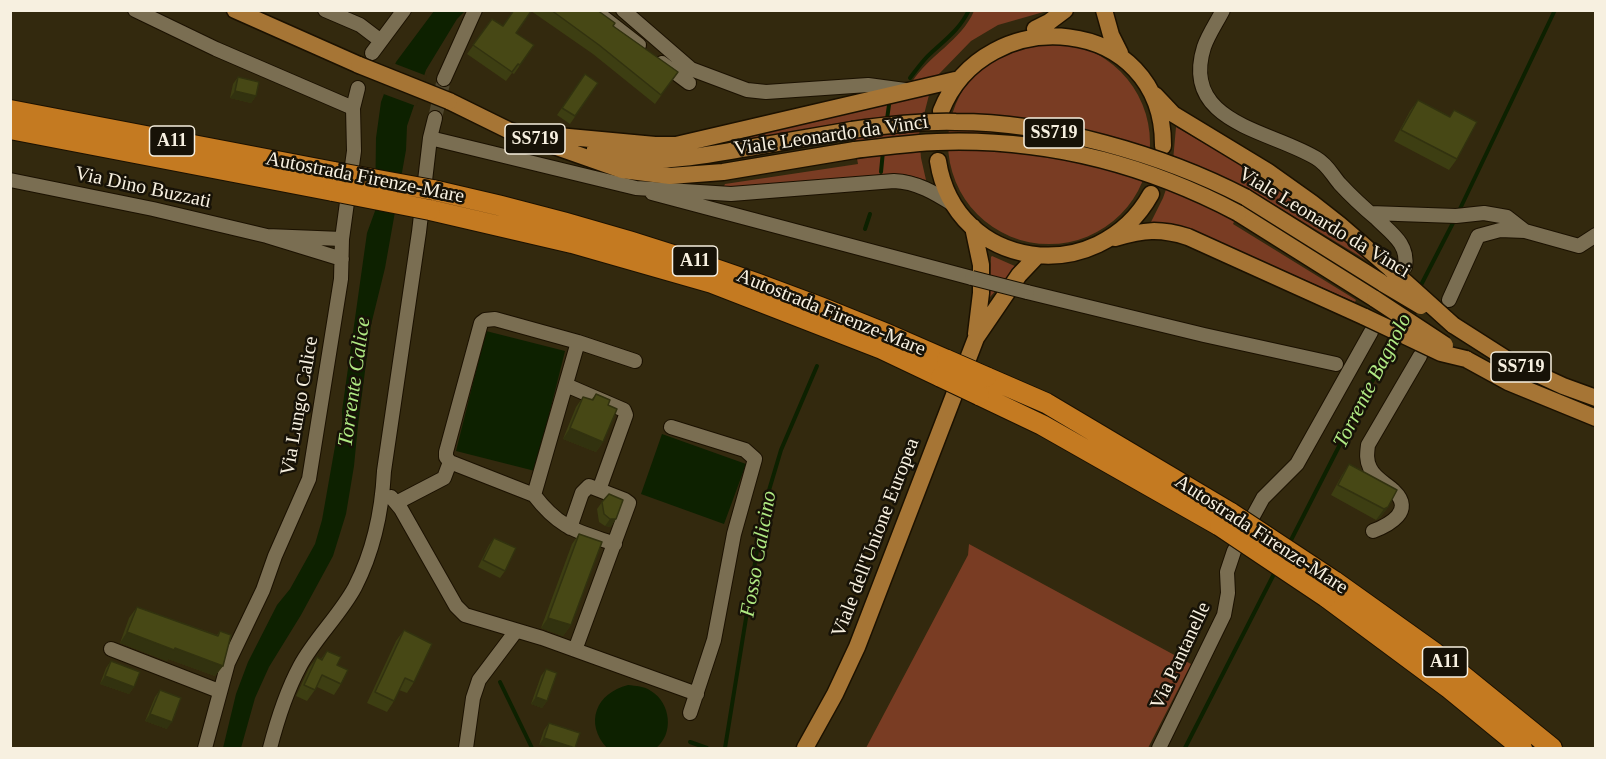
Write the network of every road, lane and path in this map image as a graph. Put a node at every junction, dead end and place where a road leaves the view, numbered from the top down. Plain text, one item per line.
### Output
1 (135, 10) edge
2 (235, 10) edge
3 (325, 10) edge
4 (404, 10) edge
5 (475, 10) edge
6 (594, 10) edge
7 (623, 10) edge
8 (1065, 10) edge
9 (1104, 10) edge
10 (1222, 10) edge
11 (1032, 31) junction
12 (381, 41) junction
13 (372, 53) dead end
14 (1120, 54) junction
15 (444, 79) tunnel mouth
16 (955, 80) junction
17 (689, 83) dead end
18 (358, 88) dead end
19 (1150, 90) junction
20 (910, 91) junction
21 (450, 102) junction
22 (353, 108) junction
23 (10, 111) edge
24 (941, 111) dead end
25 (435, 118) tunnel mouth
26 (10, 129) edge
27 (558, 136) junction
28 (430, 138) junction
29 (1163, 146) dead end
30 (938, 161) dead end
31 (622, 170) junction
32 (10, 180) edge
33 (333, 182) junction
34 (636, 188) junction
35 (674, 189) junction
36 (1151, 194) dead end
37 (954, 205) junction
38 (1241, 205) junction
39 (1370, 213) junction
40 (973, 227) junction
41 (1525, 231) junction
42 (1596, 235) edge
43 (267, 236) junction
44 (342, 239) junction
45 (1108, 241) junction
46 (1037, 256) junction
47 (342, 259) junction
48 (1394, 274) junction
49 (1449, 300) dead end
50 (1368, 325) junction
51 (976, 338) junction
52 (578, 342) junction
53 (1420, 356) dead end
54 (1466, 359) junction
55 (635, 361) dead end
56 (1336, 364) dead end
57 (944, 368) junction
58 (566, 385) junction
59 (1596, 398) edge
60 (1596, 418) edge
61 (672, 427) dead end
62 (450, 462) junction
63 (383, 489) junction
64 (599, 490) junction
65 (534, 495) junction
66 (396, 503) junction
67 (570, 528) junction
68 (1373, 531) dead end
69 (615, 544) junction
70 (1330, 589) junction
71 (516, 631) junction
72 (111, 649) dead end
73 (575, 650) junction
74 (219, 691) junction
75 (697, 694) junction
76 (690, 713) dead end
77 (205, 748) edge
78 (270, 748) edge
79 (466, 748) edge
80 (805, 748) edge
81 (1159, 748) edge
82 (1522, 748) edge
83 (1552, 748) edge

1 - 22 street
2 - 21 main road, Viale Leonardo da Vinci / SS719, bridge
3 - 12 street
4 - 12 street
5 - 15 street
6 - 17 street
7 - 20 street
8 - 11 main road
9 - 14 main road
10 - 39 street
11 - 14 main road
11 - 16 main road
12 - 13 street
14 - 19 main road
16 - 20 main road
16 - 24 main road
18 - 22 street, Via Lungo Calice
19 - 29 main road
19 - 48 main road
20 - 27 main road
21 - 27 main road, Viale Leonardo da Vinci / SS719
21 - 31 main road, Viale Leonardo da Vinci / SS719
22 - 44 street, Via Lungo Calice
23 - 33 highway, Autostrada Firenze-Mare / A11
25 - 28 street
26 - 33 highway, Autostrada Firenze-Mare / A11
27 - 38 main road, Viale Leonardo da Vinci / SS719, bridge
28 - 34 street
28 - 63 street
30 - 37 main road, Viale dell'Unione Europea
31 - 35 main road
31 - 38 main road, Viale Leonardo da Vinci / SS719, bridge
32 - 43 street, Via Dino Buzzati
33 - 57 highway, Autostrada Firenze-Mare / A11, bridge
33 - 57 highway, Autostrada Firenze-Mare / A11, bridge
34 - 35 street
34 - 56 street, bridge
35 - 37 street
36 - 45 main road, Viale dell'Unione Europea
37 - 40 main road, Viale dell'Unione Europea
38 - 48 main road, Viale Leonardo da Vinci / SS719
38 - 54 main road, Viale Leonardo da Vinci / SS719, bridge
39 - 41 street
39 - 48 street
40 - 46 main road, Viale dell'Unione Europea
40 - 51 main road, Viale dell'Unione Europea
41 - 42 street
41 - 49 street
43 - 44 street, Via Dino Buzzati
43 - 47 street, Via Dino Buzzati
44 - 47 street, Via Lungo Calice
45 - 46 main road, Viale dell'Unione Europea
45 - 50 main road
46 - 51 main road, Viale dell'Unione Europea
47 - 74 street, Via Lungo Calice
48 - 59 main road, SS719, bridge
50 - 54 main road, bridge
50 - 81 street, Via Pantanelle
51 - 80 main road, Viale dell'Unione Europea
52 - 55 street
52 - 58 street
52 - 62 street
53 - 68 street
54 - 60 main road, Viale Leonardo da Vinci / SS719
57 - 70 highway, Autostrada Firenze-Mare / A11, bridge
58 - 64 street
58 - 65 street
61 - 75 street
62 - 65 street
62 - 66 street
63 - 66 street
63 - 78 street
64 - 67 street
64 - 69 street
65 - 67 street
66 - 71 street
67 - 69 street
69 - 73 street
70 - 82 highway, Autostrada Firenze-Mare / A11
70 - 83 highway, Autostrada Firenze-Mare / A11
71 - 73 street
71 - 79 street
72 - 74 street
73 - 75 street
74 - 77 street, Via Lungo Calice
75 - 76 street

